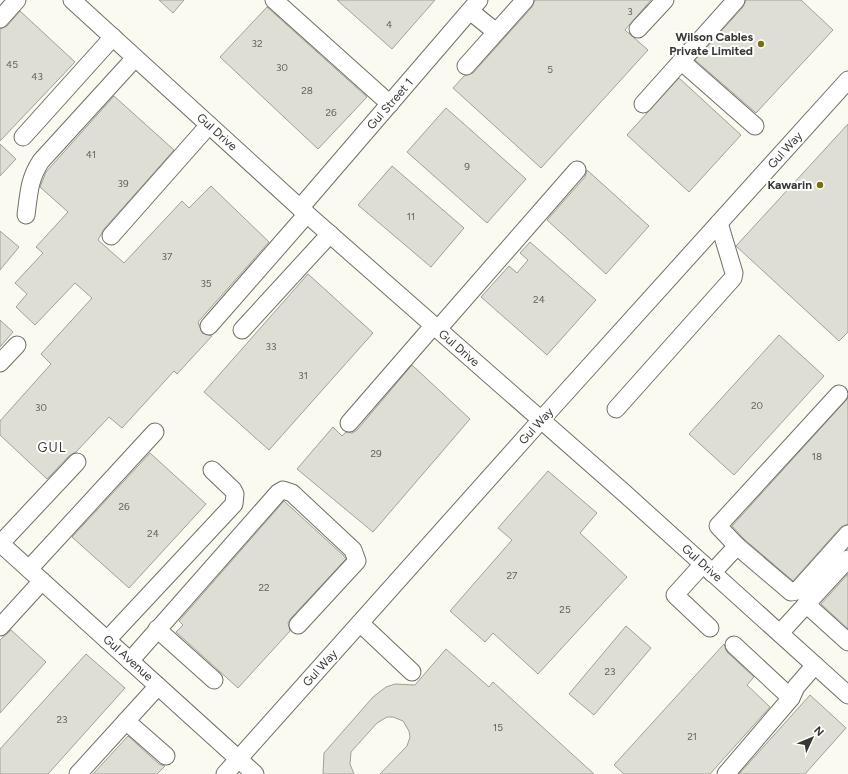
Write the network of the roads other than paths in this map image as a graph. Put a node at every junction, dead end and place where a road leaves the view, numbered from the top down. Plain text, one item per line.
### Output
1 (17, 0) edge
2 (72, 0) edge
3 (274, 0) edge
4 (524, 0) edge
5 (665, 0) edge
6 (736, 0) edge
7 (475, 5) edge
8 (0, 19) edge
9 (638, 29) dead end
10 (496, 32) junction
11 (113, 37) junction
12 (135, 58) junction
13 (681, 61) junction
14 (466, 66) dead end
15 (848, 80) edge
16 (390, 104) junction
17 (643, 104) dead end
18 (209, 125) junction
19 (755, 126) dead end
20 (23, 137) dead end
21 (577, 170) dead end
22 (304, 211) junction
23 (26, 215) dead end
24 (719, 223) junction
25 (330, 234) junction
26 (111, 236) dead end
27 (209, 326) dead end
28 (436, 327) junction
29 (242, 330) dead end
30 (17, 344) dead end
31 (0, 363) edge
32 (839, 394) dead end
33 (616, 409) dead end
34 (541, 420) junction
35 (349, 423) dead end
36 (155, 432) dead end
37 (76, 462) dead end
38 (212, 470) dead end
39 (848, 534) edge
40 (0, 543) edge
41 (737, 546) junction
42 (848, 559) edge
43 (29, 569) junction
44 (707, 569) junction
45 (42, 581) junction
46 (806, 604) junction
47 (360, 623) junction
48 (298, 625) dead end
49 (0, 627) edge
50 (710, 628) dead end
51 (157, 629) junction
52 (780, 633) junction
53 (107, 640) junction
54 (848, 642) edge
55 (734, 645) dead end
56 (130, 661) junction
57 (815, 665) junction
58 (412, 672) dead end
59 (214, 680) dead end
60 (158, 686) junction
61 (848, 695) edge
62 (791, 698) junction
63 (126, 721) junction
64 (166, 756) dead end
65 (239, 759) junction
66 (78, 774) edge
67 (226, 774) edge
68 (255, 774) edge
69 (726, 774) edge

1 - 8 street
2 - 11 street, Gul Drive
3 - 16 street
4 - 10 street
5 - 9 street
6 - 13 street
7 - 10 street
7 - 16 street, Gul Street 1
10 - 14 street
11 - 12 street, Gul Drive
11 - 20 street
12 - 18 street, Gul Drive
12 - 23 street
13 - 17 street
13 - 19 street
15 - 24 street, Gul Way
16 - 22 street, Gul Street 1
18 - 22 street, Gul Drive
18 - 26 street
21 - 28 street
22 - 25 street, Gul Drive
22 - 27 street, Gul Street 1
24 - 33 street
24 - 34 street, Gul Way
25 - 28 street, Gul Drive
25 - 29 street
28 - 34 street, Gul Drive
28 - 35 street
30 - 31 street
32 - 41 street
34 - 44 street, Gul Drive
34 - 47 street, Gul Way
36 - 43 street
37 - 40 street
38 - 53 street
39 - 41 street
40 - 43 street, Gul Avenue
41 - 44 street
42 - 46 street
43 - 45 street, Gul Avenue
44 - 50 street
44 - 52 street, Gul Drive
45 - 49 street
45 - 53 street, Gul Avenue
46 - 52 street
46 - 54 street
47 - 58 street
47 - 65 street, Gul Way
48 - 51 street
51 - 56 street
51 - 59 street
52 - 57 street, Gul Drive
53 - 56 street, Gul Avenue
55 - 62 street
56 - 60 street, Gul Avenue
57 - 61 street, Gul Drive
57 - 62 street
60 - 63 street
60 - 65 street, Gul Avenue
62 - 69 street
63 - 64 street
63 - 66 street
65 - 67 street, Gul Way
65 - 68 street, Gul Avenue

